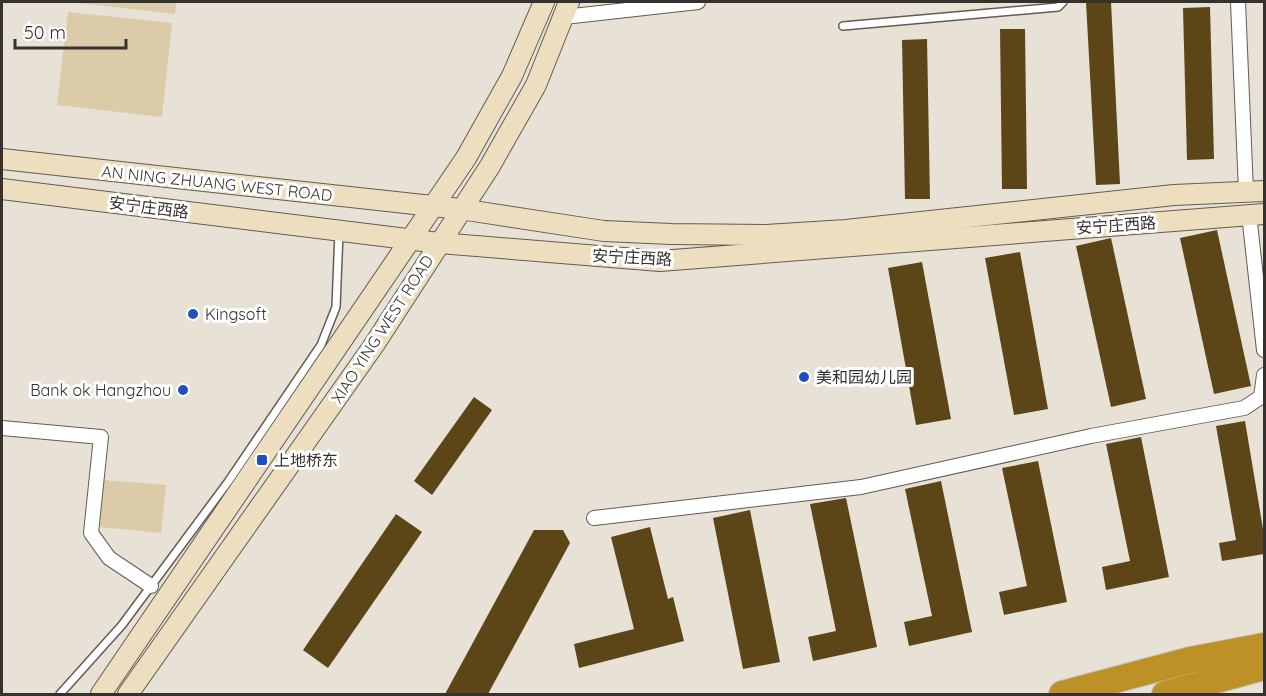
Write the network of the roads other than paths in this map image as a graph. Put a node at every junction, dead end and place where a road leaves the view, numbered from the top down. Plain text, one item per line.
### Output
1 (544, 2) edge
2 (698, 2) edge
3 (1064, 2) edge
4 (1238, 2) edge
5 (566, 9) edge
6 (843, 26) dead end
7 (2, 159) edge
8 (2, 189) edge
9 (1255, 191) edge
10 (433, 206) junction
11 (460, 209) junction
12 (1257, 214) edge
13 (339, 230) junction
14 (411, 240) junction
15 (439, 243) junction
16 (1264, 350) edge
17 (1264, 384) edge
18 (2, 428) edge
19 (235, 486) junction
20 (594, 518) dead end
21 (151, 586) junction
22 (145, 628) junction
23 (165, 640) junction
24 (1264, 646) edge
25 (1264, 667) edge
26 (60, 694) edge
27 (87, 694) edge
28 (102, 694) edge
29 (128, 694) edge
30 (144, 694) edge
31 (1062, 694) edge
32 (1165, 694) edge

1 - 10 main road, XIAO YING WEST ROAD
2 - 5 street
3 - 6 lane
4 - 9 street
5 - 11 main road, XIAO YING WEST ROAD
7 - 10 main road, AN NING ZHUANG WEST ROAD
8 - 13 main road, 安宁庄西路
9 - 11 main road, AN NING ZHUANG WEST ROAD
10 - 11 main road, AN NING ZHUANG WEST ROAD
10 - 14 main road, XIAO YING WEST ROAD
11 - 15 main road, XIAO YING WEST ROAD
12 - 15 main road, 安宁庄西路
12 - 16 street
13 - 14 main road, 安宁庄西路
13 - 19 lane
14 - 15 main road, 安宁庄西路
14 - 19 main road, XIAO YING WEST ROAD
15 - 23 main road, XIAO YING WEST ROAD
17 - 20 street
18 - 21 street
19 - 21 lane
19 - 22 main road, XIAO YING WEST ROAD
21 - 26 lane
22 - 27 main road, XIAO YING WEST ROAD
22 - 28 main road, XIAO YING WEST ROAD
23 - 29 main road, XIAO YING WEST ROAD
23 - 30 main road, XIAO YING WEST ROAD
24 - 31 highway
25 - 32 highway

